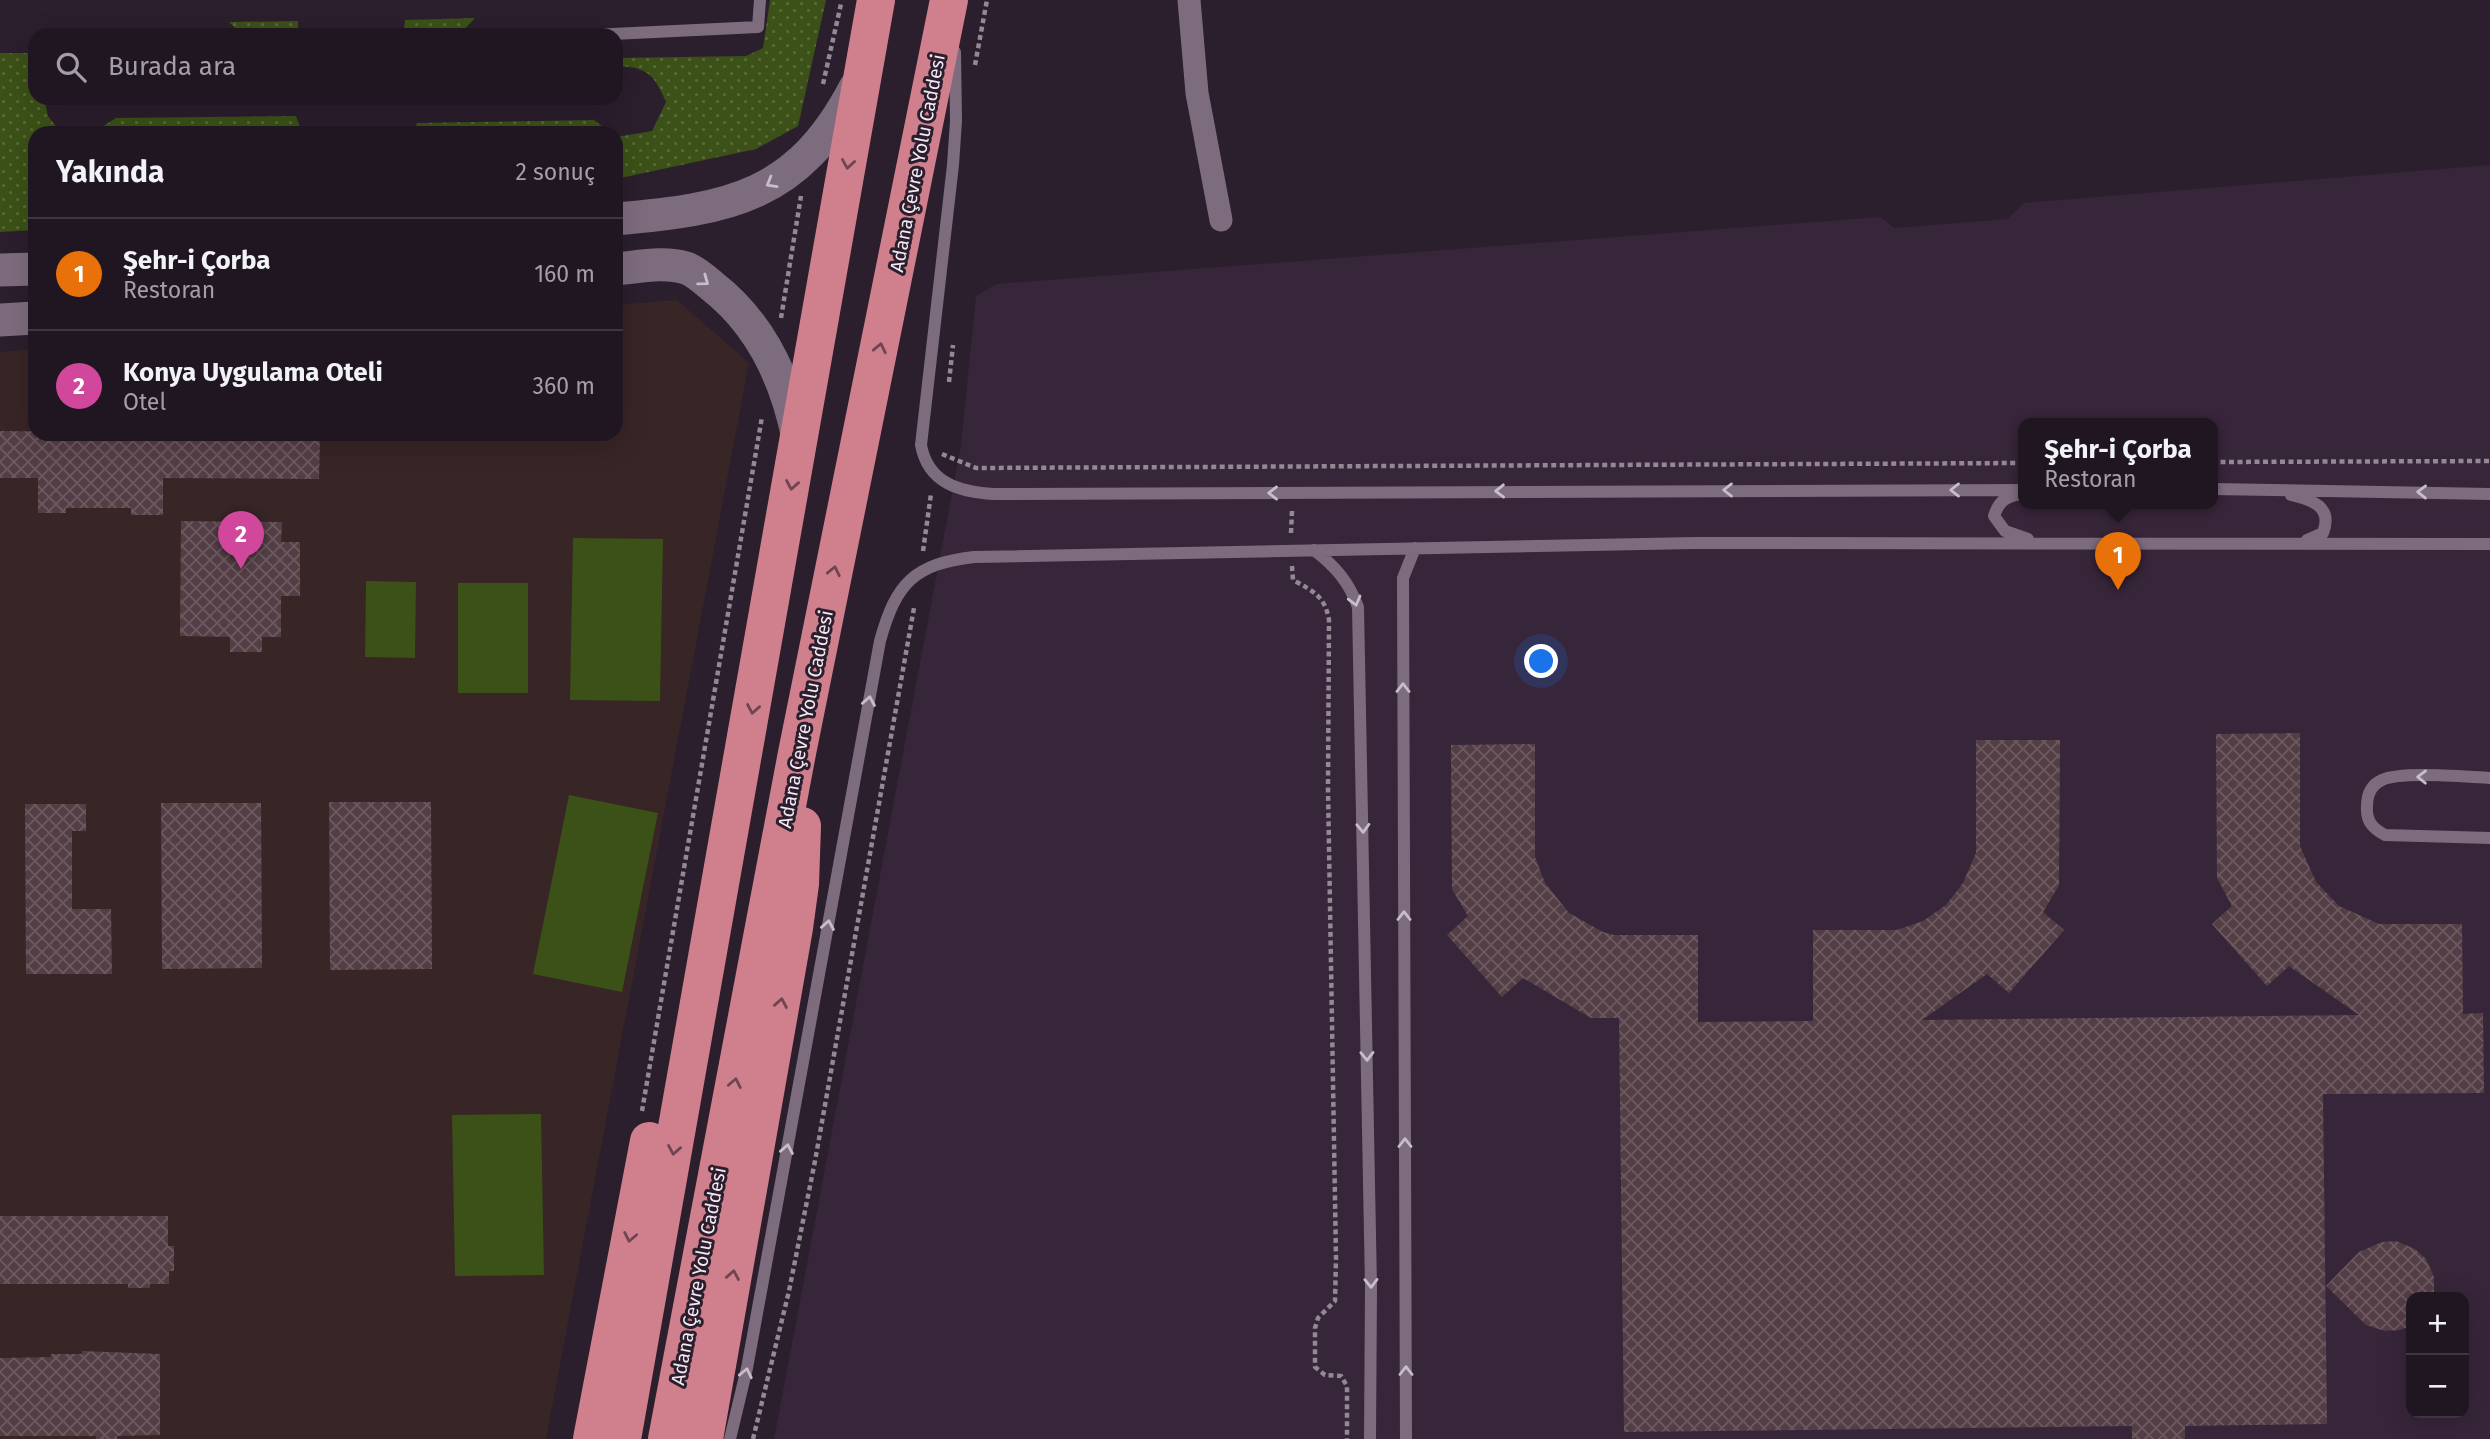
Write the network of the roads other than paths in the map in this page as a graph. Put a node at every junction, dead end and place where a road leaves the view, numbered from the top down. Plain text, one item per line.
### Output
1 (760, 0) edge
2 (876, 0) edge
3 (950, 0) edge
4 (1189, 0) edge
5 (623, 34) edge
6 (861, 77) junction
7 (661, 215) junction
8 (623, 218) edge
9 (1221, 220) dead end
10 (662, 265) junction
11 (623, 268) edge
12 (28, 269) edge
13 (0, 270) edge
14 (28, 318) edge
15 (0, 320) edge
16 (799, 443) junction
17 (2218, 489) edge
18 (2264, 489) junction
19 (2018, 491) edge
20 (2018, 493) edge
21 (2490, 494) edge
22 (2036, 543) junction
23 (2289, 543) junction
24 (2490, 544) edge
25 (1415, 548) junction
26 (1314, 550) junction
27 (797, 753) junction
28 (2490, 778) edge
29 (738, 790) junction
30 (2490, 838) edge
31 (592, 1439) edge
32 (622, 1439) edge
33 (667, 1439) edge
34 (704, 1439) edge
35 (730, 1439) edge
36 (1370, 1439) edge
37 (1406, 1439) edge

1 - 5 lane
2 - 6 highway
19 -> 3 lane
27 -> 3 highway, Adana Çevre Yolu Caddesi
4 - 9 street
6 -> 7 street
6 -> 16 highway
7 - 8 street
7 - 10 street
10 - 11 street
10 -> 16 street
12 - 13 street
14 - 15 street
16 -> 29 highway
17 - 18 lane
21 -> 18 lane
18 - 23 lane
20 - 22 lane
22 - 23 lane
22 - 25 lane
23 - 24 lane
25 - 26 lane
37 -> 25 lane
35 -> 26 lane
26 -> 36 lane
33 -> 27 highway, Adana Çevre Yolu Caddesi
34 -> 27 highway
28 -> 30 lane
29 -> 31 highway
29 -> 32 highway

